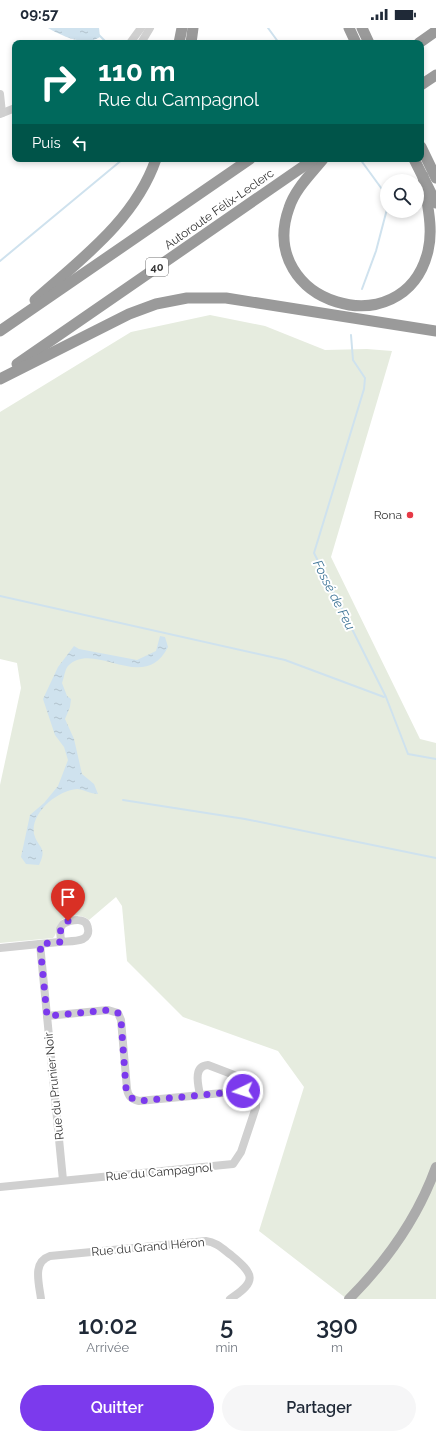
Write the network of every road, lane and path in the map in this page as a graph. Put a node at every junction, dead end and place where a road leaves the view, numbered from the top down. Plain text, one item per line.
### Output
1 (141, 28) edge
2 (150, 28) edge
3 (182, 28) edge
4 (193, 28) edge
5 (348, 28) edge
6 (362, 28) edge
7 (436, 31) edge
8 (132, 40) edge
9 (142, 40) edge
10 (180, 40) edge
11 (191, 40) edge
12 (354, 40) edge
13 (368, 40) edge
14 (423, 40) edge
15 (436, 75) edge
16 (424, 83) edge
17 (0, 94) edge
18 (12, 109) edge
19 (1, 112) edge
20 (424, 152) edge
21 (427, 158) junction
22 (155, 162) edge
23 (246, 162) edge
24 (310, 162) edge
25 (321, 162) edge
26 (416, 162) edge
27 (436, 166) edge
28 (422, 174) edge
29 (424, 178) edge
30 (436, 178) edge
31 (424, 183) edge
32 (436, 203) edge
33 (1, 331) edge
34 (436, 332) edge
35 (0, 376) edge
36 (0, 379) edge
37 (61, 942) dead end
38 (40, 944) junction
39 (0, 948) edge
40 (47, 1016) junction
41 (243, 1091) junction
42 (200, 1095) junction
43 (436, 1167) edge
44 (63, 1180) junction
45 (0, 1187) edge
46 (41, 1299) edge
47 (230, 1299) edge
48 (349, 1299) edge

1 - 8 street
2 - 9 street
3 - 10 highway
4 - 11 highway
5 - 12 highway
6 - 13 highway
7 - 14 highway
15 - 16 highway
17 - 19 street
18 - 19 street
20 - 21 highway
21 - 27 highway
21 - 30 highway
22 - 33 highway
23 - 33 highway, Autoroute Félix-Leclerc
24 - 35 highway, Autoroute Félix-Leclerc / 40
25 - 31 highway
26 - 28 highway
29 - 32 highway
34 - 36 highway
37 - 38 street
38 - 39 street
38 - 40 street, Rue du Prunier Noir
40 - 42 street
40 - 44 street, Rue du Prunier Noir
41 - 42 street
41 - 42 street, Rue du Campagnol
41 - 44 street, Rue du Campagnol
43 - 48 main road
44 - 45 street, Rue du Campagnol
46 - 47 street, Rue du Grand Héron

